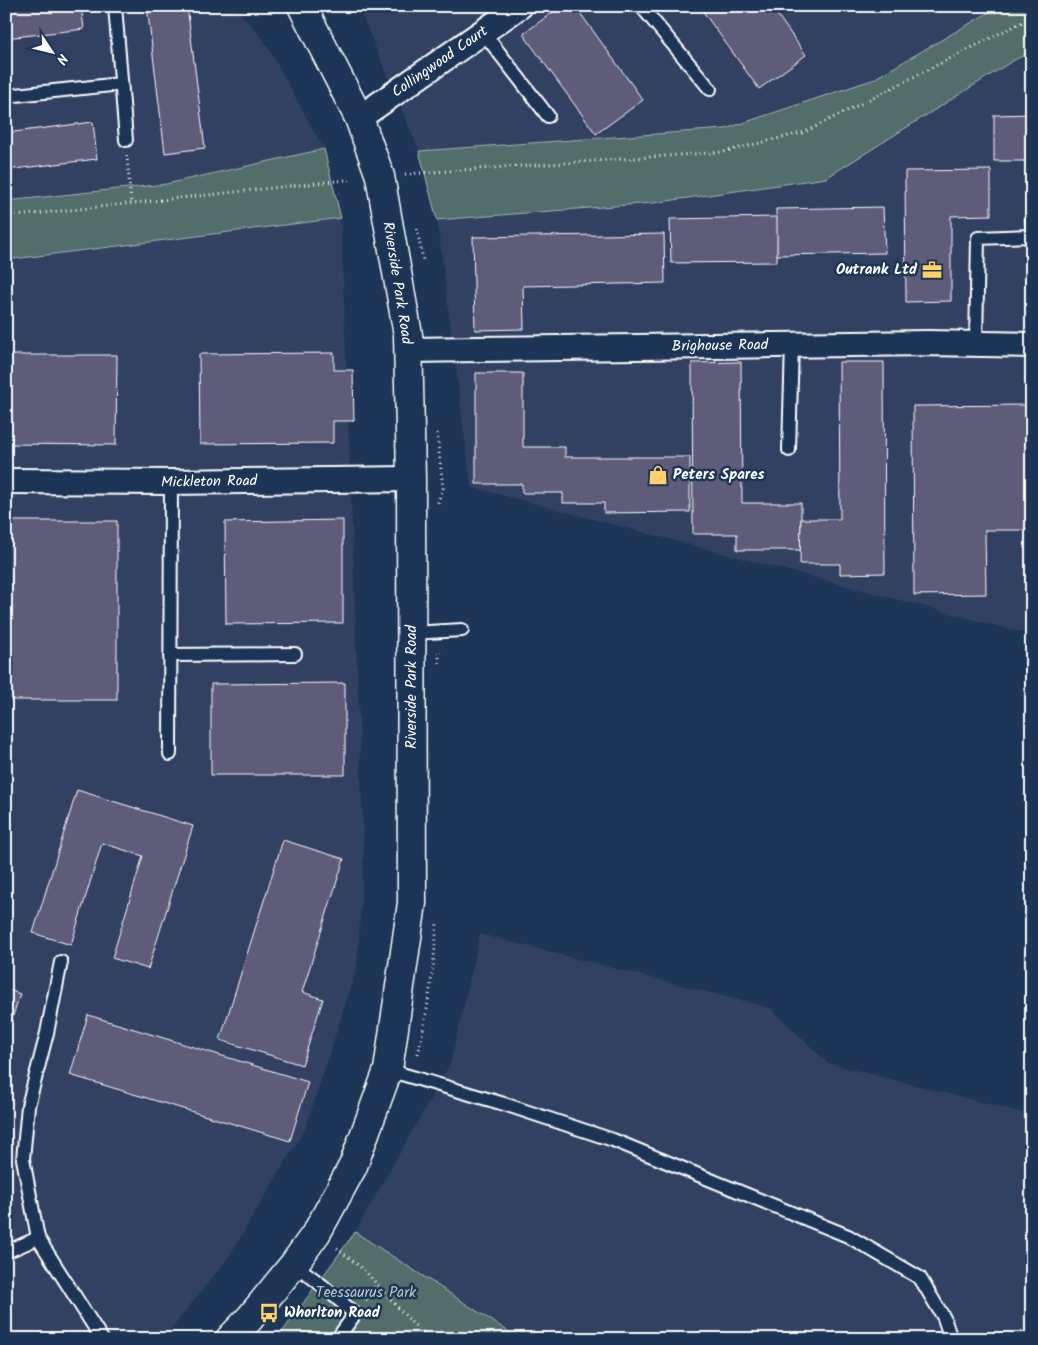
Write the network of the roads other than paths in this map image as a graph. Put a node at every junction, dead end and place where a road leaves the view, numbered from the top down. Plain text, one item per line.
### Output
1 (115, 6) edge
2 (302, 6) edge
3 (520, 6) edge
4 (641, 6) edge
5 (483, 32) junction
6 (121, 84) junction
7 (710, 90) dead end
8 (6, 96) edge
9 (548, 116) dead end
10 (359, 118) junction
11 (126, 140) road end
12 (1032, 219) edge
13 (1032, 223) edge
14 (1032, 236) edge
15 (976, 344) junction
16 (792, 345) junction
17 (1032, 345) edge
18 (408, 350) junction
19 (789, 450) dead end
20 (412, 479) junction
21 (6, 480) edge
22 (171, 482) junction
23 (462, 630) dead end
24 (412, 633) junction
25 (295, 654) dead end
26 (170, 655) junction
27 (170, 754) dead end
28 (61, 962) dead end
29 (388, 1070) junction
30 (38, 1238) junction
31 (6, 1252) edge
32 (294, 1264) junction
33 (102, 1339) edge
34 (230, 1339) edge
35 (337, 1339) edge
36 (951, 1339) edge

1 - 6 lane
2 - 10 street, Riverside Park Road
3 - 5 street, Collingwood Court
4 - 7 lane
5 - 9 lane
5 - 10 street, Collingwood Court
6 - 8 lane
6 - 11 lane
10 - 18 street, Riverside Park Road
12 - 13 lane
14 - 15 lane
15 - 16 street, Brighouse Road
15 - 17 street, Brighouse Road
16 - 18 street, Brighouse Road
16 - 19 lane
18 - 20 street, Riverside Park Road
20 - 22 street, Mickleton Road
20 - 24 street, Riverside Park Road
21 - 22 street, Mickleton Road
22 - 26 lane
23 - 24 lane
24 - 29 street, Riverside Park Road
25 - 26 lane
26 - 27 lane
28 - 30 lane
29 - 32 street, Riverside Park Road
29 - 36 lane
30 - 31 lane
30 - 33 lane
32 - 34 street, Riverside Park Road
32 - 35 lane

